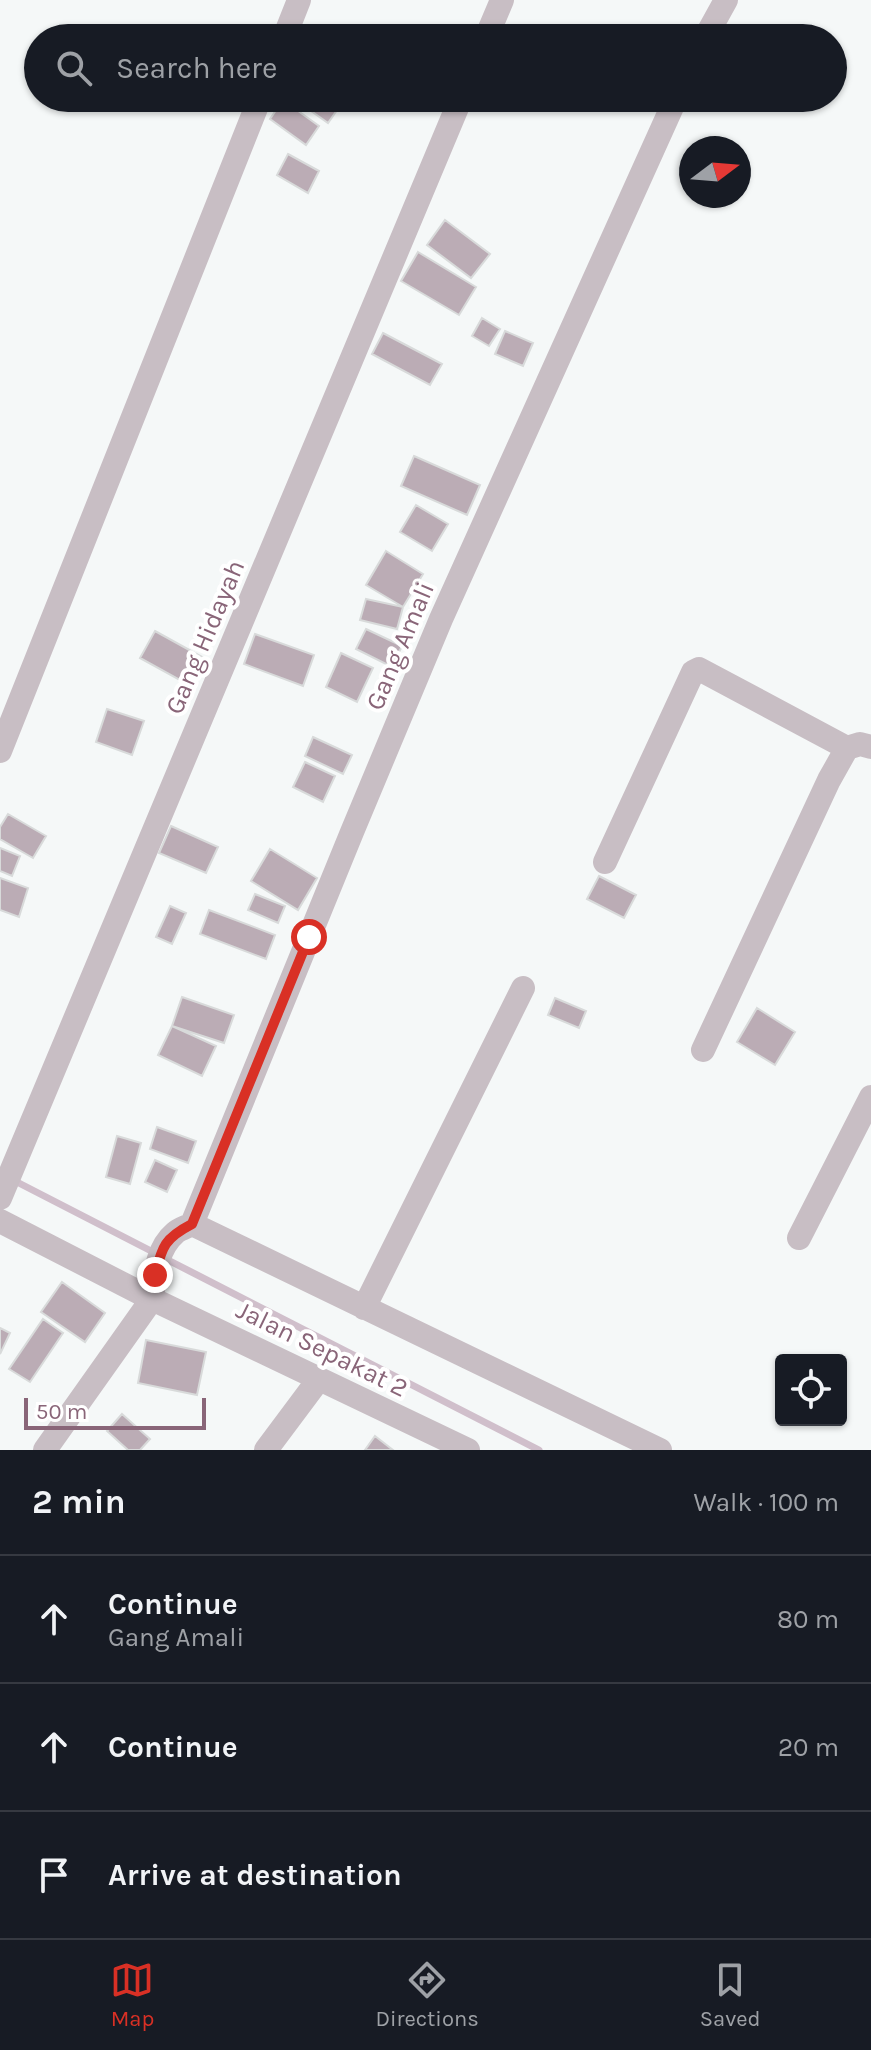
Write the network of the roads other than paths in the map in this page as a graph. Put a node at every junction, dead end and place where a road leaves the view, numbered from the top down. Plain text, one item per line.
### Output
1 (299, 0) edge
2 (502, 0) edge
3 (726, 0) edge
4 (290, 24) edge
5 (492, 24) edge
6 (713, 24) edge
7 (254, 112) edge
8 (455, 112) edge
9 (670, 112) edge
10 (859, 748) edge
11 (0, 751) edge
12 (605, 862) dead end
13 (523, 988) dead end
14 (703, 1050) dead end
15 (871, 1097) edge
16 (0, 1198) edge
17 (192, 1224) junction
18 (2, 1226) edge
19 (799, 1238) dead end
20 (152, 1299) junction
21 (364, 1308) junction
22 (319, 1379) junction
23 (45, 1450) edge
24 (266, 1450) edge
25 (468, 1450) edge
26 (660, 1450) edge

1 - 4 street
2 - 5 street
3 - 6 street
7 - 11 street
8 - 16 street, Gang Hidayah
9 - 17 street, Gang Amali
10 - 12 street
10 - 14 street
13 - 21 street
15 - 19 street
17 - 20 street
17 - 21 street
18 - 20 street, Jalan Sepakat 2
20 - 22 street, Jalan Sepakat 2
20 - 23 street
21 - 26 street
22 - 24 street
22 - 25 street, Jalan Sepakat 2

